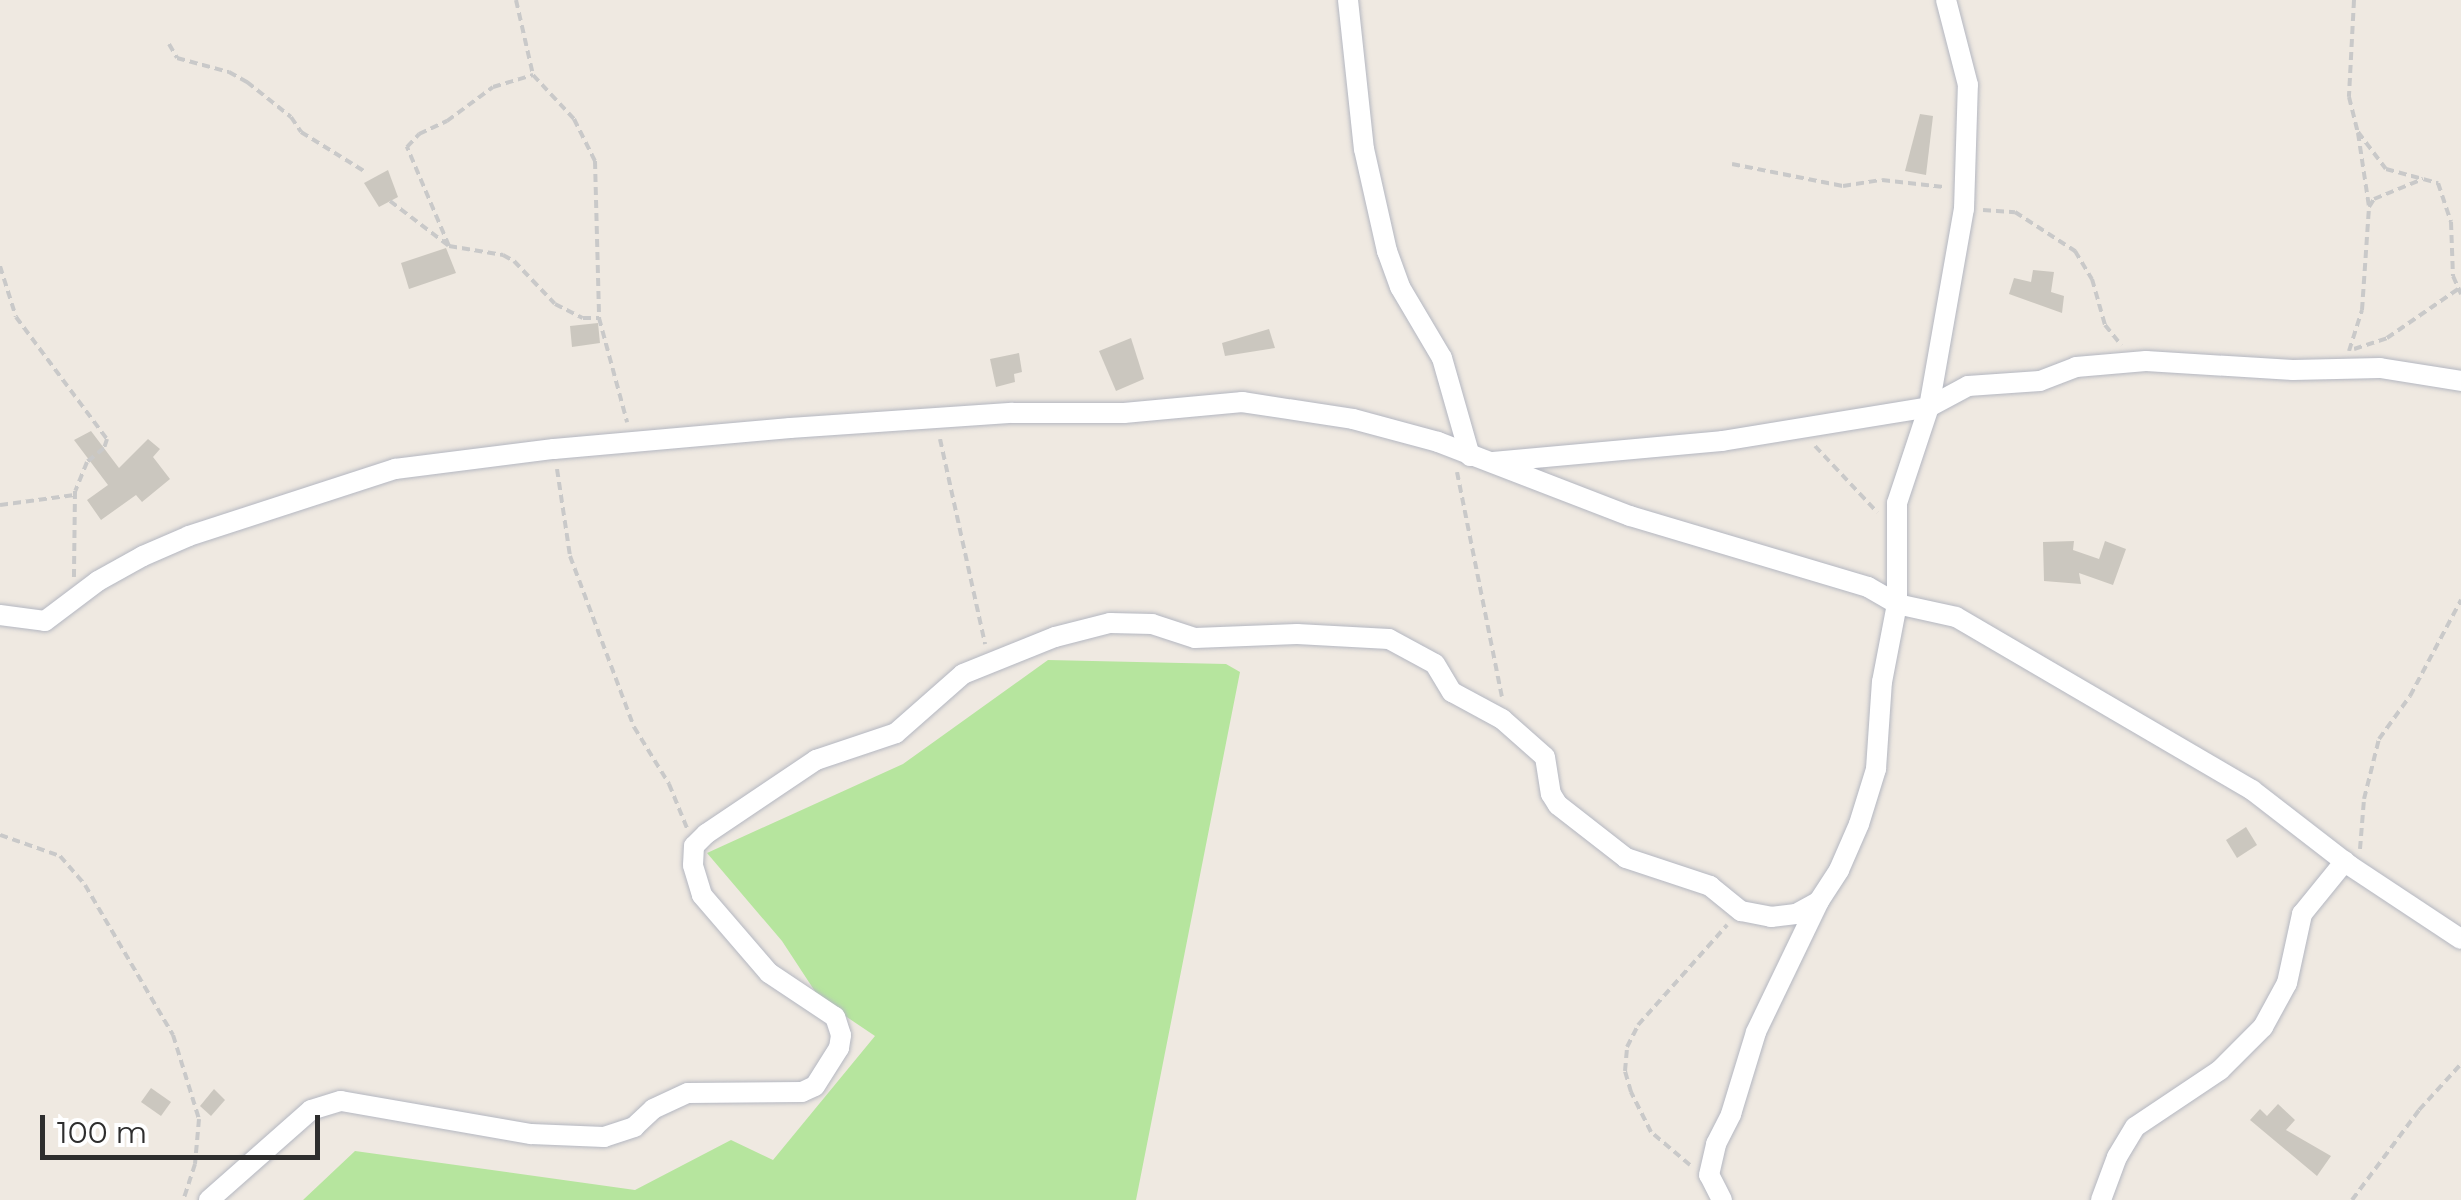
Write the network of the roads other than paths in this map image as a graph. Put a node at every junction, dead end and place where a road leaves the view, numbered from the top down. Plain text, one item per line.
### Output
1 (1348, 0) edge
2 (1946, 0) edge
3 (2461, 381) edge
4 (1929, 406) junction
5 (1479, 459) junction
6 (1897, 604) junction
7 (0, 616) edge
8 (2350, 864) junction
9 (1818, 901) junction
10 (2461, 939) edge
11 (209, 1200) edge
12 (1722, 1200) edge
13 (2102, 1200) edge

1 - 5 street
2 - 4 street
3 - 4 street
4 - 5 street
4 - 6 street
5 - 6 street
5 - 7 street
6 - 8 street
6 - 9 street
8 - 10 street
8 - 13 street
9 - 11 street
9 - 12 street

